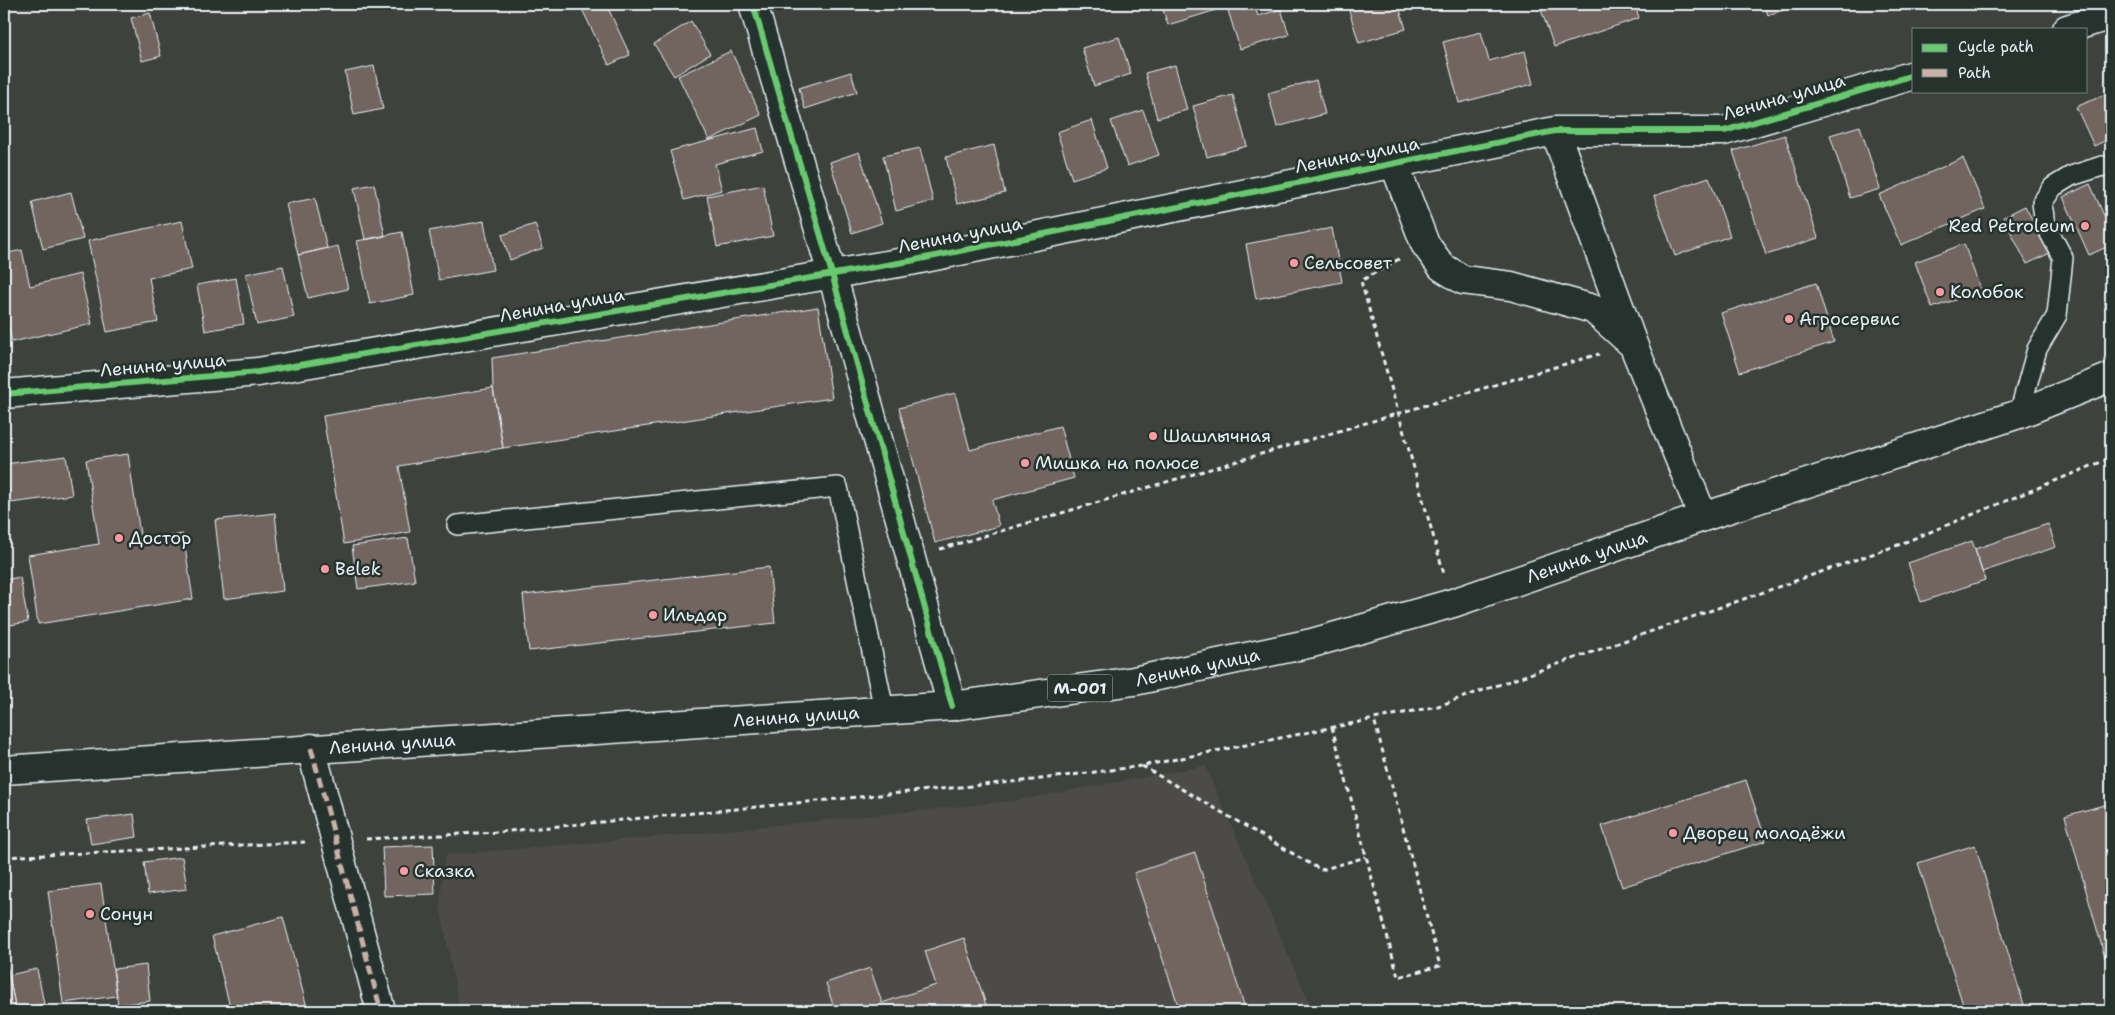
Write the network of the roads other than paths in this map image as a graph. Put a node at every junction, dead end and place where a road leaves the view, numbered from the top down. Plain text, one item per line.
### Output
1 (753, 4) edge
2 (2111, 12) edge
3 (2070, 28) edge
4 (1912, 75) edge
5 (1555, 131) junction
6 (1394, 163) junction
7 (2111, 167) edge
8 (832, 274) junction
9 (1633, 344) junction
10 (2111, 377) edge
11 (4, 394) edge
12 (2019, 414) junction
13 (1703, 517) junction
14 (457, 525) dead end
15 (952, 706) junction
16 (884, 710) junction
17 (311, 748) junction
18 (4, 770) edge
19 (381, 1011) edge

1 - 8 street
2 - 3 street
4 - 5 street, Ленина улица
5 - 6 street, Ленина улица
5 - 9 street
6 - 8 street, Ленина улица
6 - 9 street
7 - 12 lane
8 - 11 street, Ленина улица
8 - 15 street
9 - 13 street
10 - 12 street, Ленина улица / М-001
12 - 13 street, Ленина улица / М-001
13 - 15 street, Ленина улица / М-001
14 - 16 lane
15 - 16 street, Ленина улица / М-001
16 - 17 street, Ленина улица / М-001
17 - 18 street, Ленина улица / М-001
17 - 19 street

